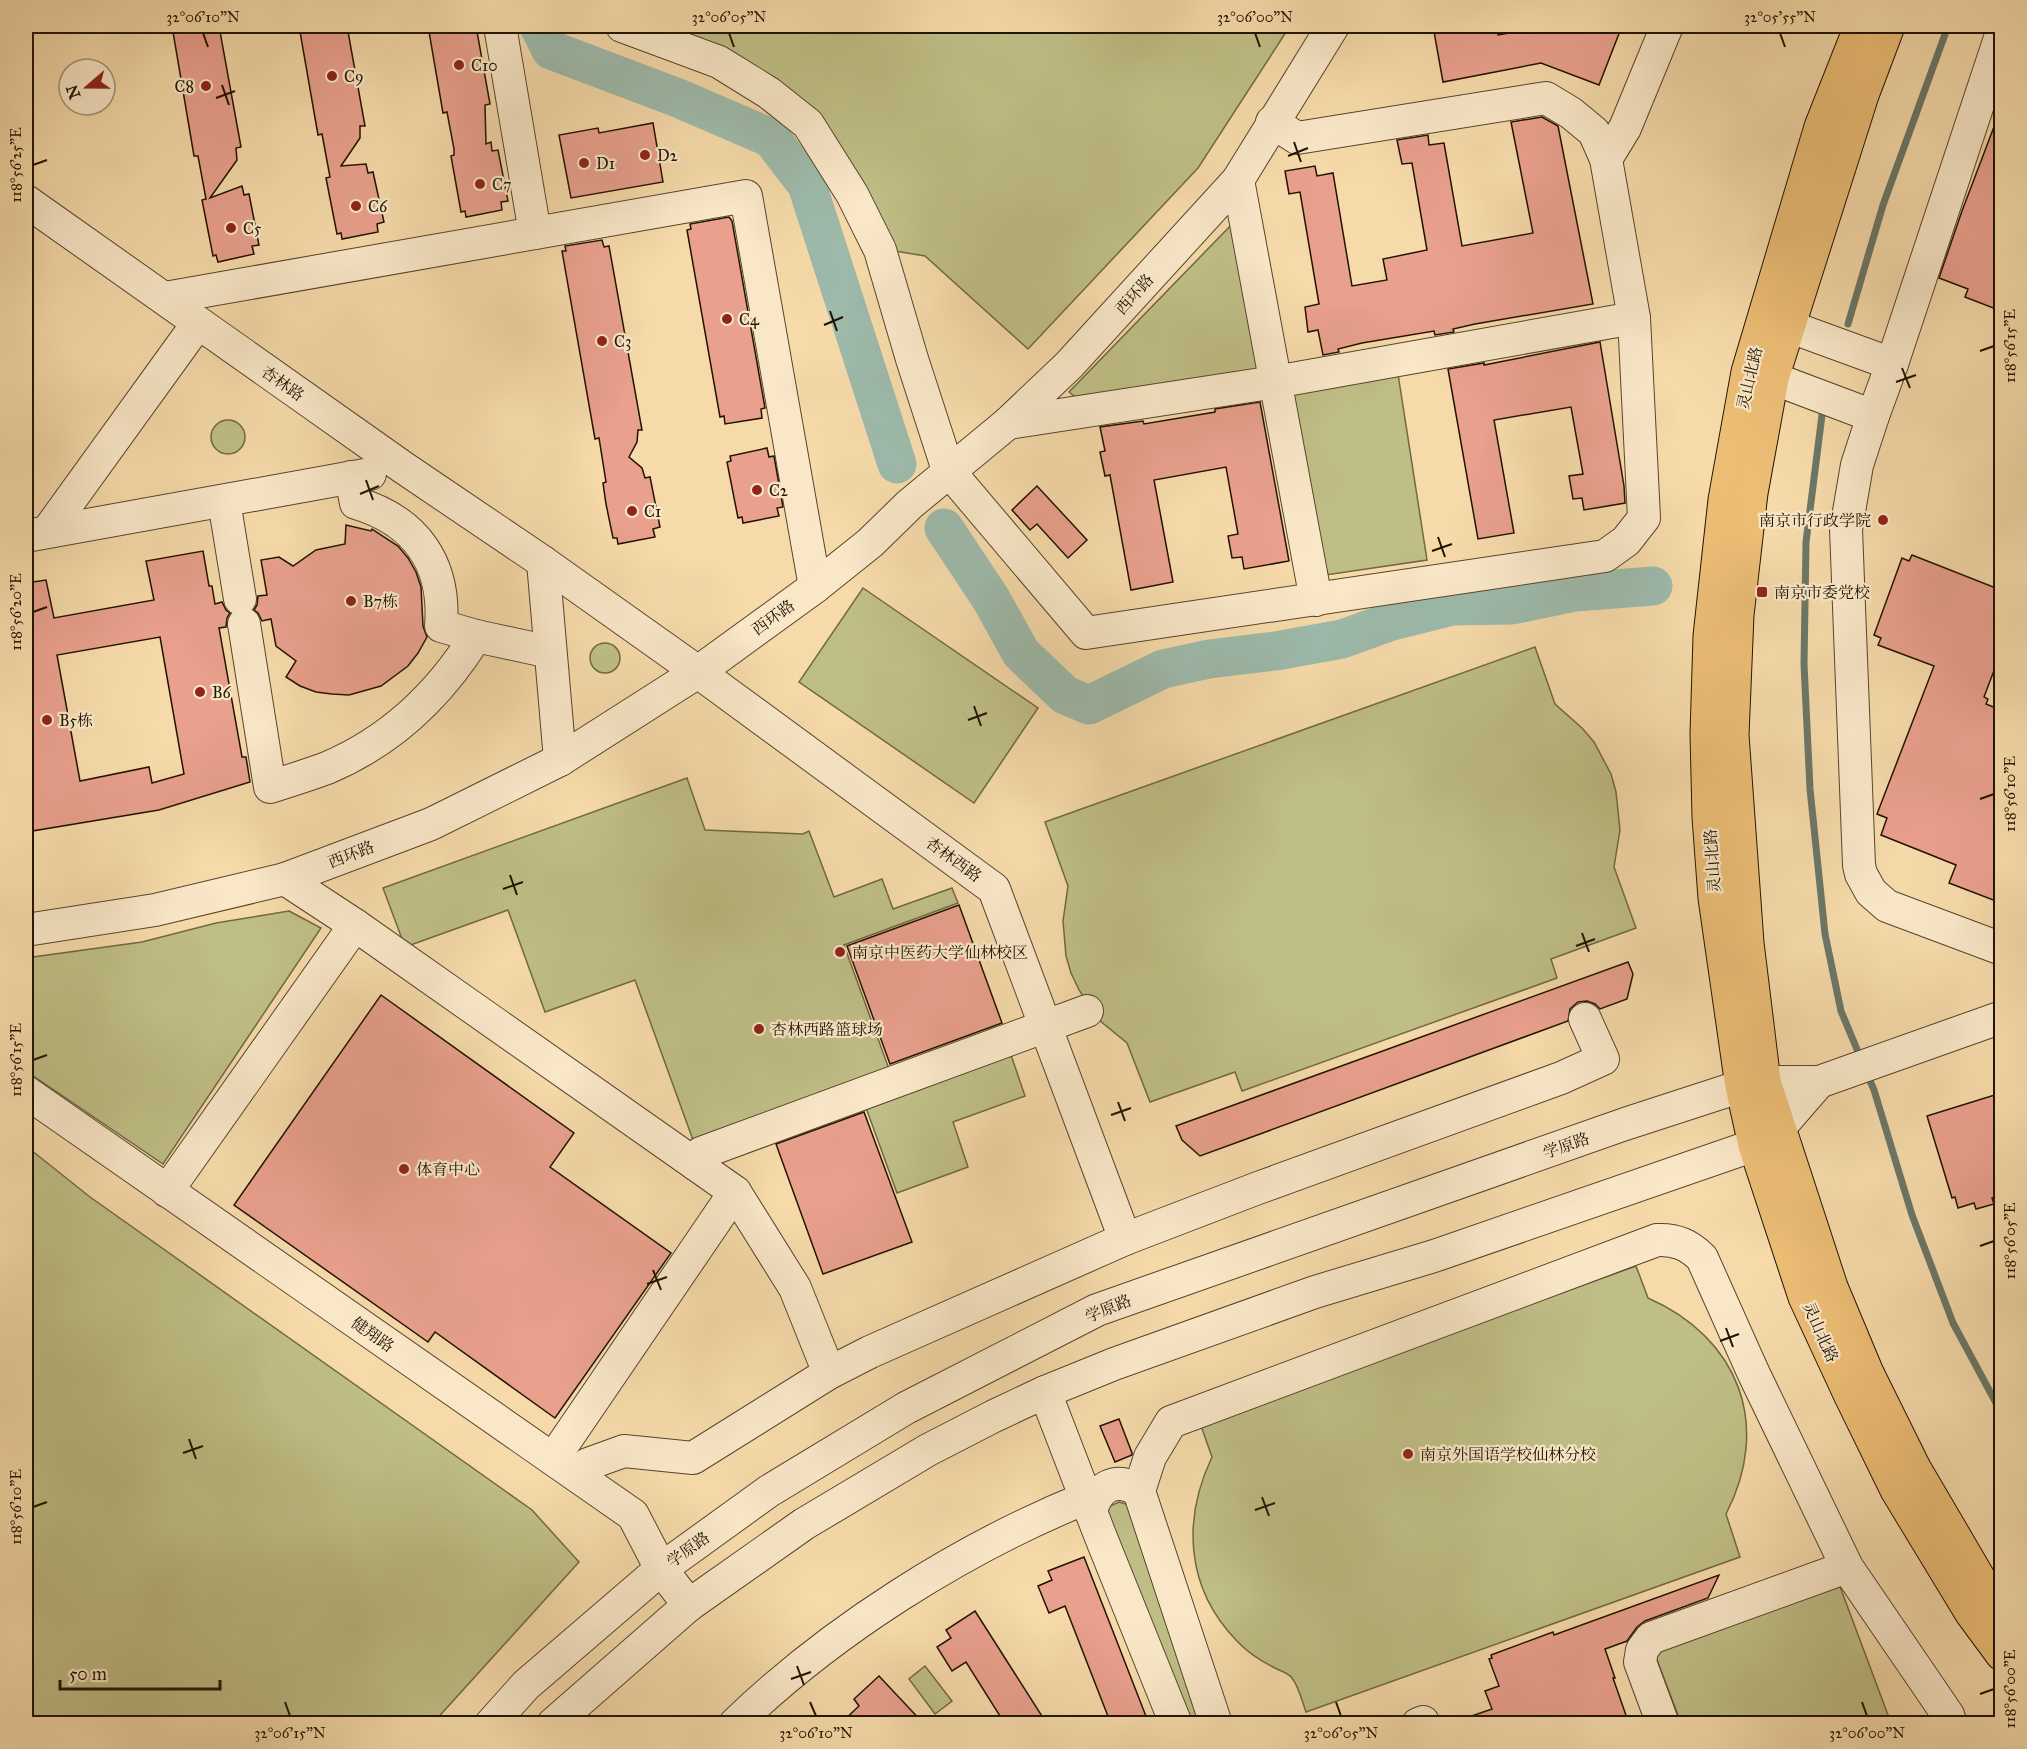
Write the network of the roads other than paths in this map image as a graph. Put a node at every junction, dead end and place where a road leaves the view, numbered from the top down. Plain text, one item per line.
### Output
1 (500, 26) edge
2 (622, 26) edge
3 (1333, 26) edge
4 (1667, 26) edge
5 (1861, 26) edge
6 (1888, 26) edge
7 (2001, 32) edge
8 (1272, 122) junction
9 (1606, 159) junction
10 (1238, 180) junction
11 (26, 201) edge
12 (58, 224) junction
13 (26, 230) edge
14 (535, 233) junction
15 (165, 298) junction
16 (1634, 318) junction
17 (198, 324) junction
18 (1788, 326) junction
19 (1892, 364) junction
20 (1772, 378) junction
21 (1275, 382) junction
22 (1873, 416) junction
23 (1008, 423) junction
24 (404, 468) junction
25 (948, 470) junction
26 (351, 477) junction
27 (224, 501) junction
28 (36, 534) edge
29 (543, 562) junction
30 (815, 587) junction
31 (1316, 600) junction
32 (476, 636) junction
33 (550, 652) junction
34 (698, 672) junction
35 (560, 760) junction
36 (285, 879) junction
37 (356, 925) junction
38 (26, 930) edge
39 (2001, 949) edge
40 (1088, 1011) dead end
41 (2001, 1017) edge
42 (1585, 1019) dead end
43 (1046, 1026) junction
44 (1819, 1082) junction
45 (1753, 1084) junction
46 (26, 1092) edge
47 (1767, 1137) junction
48 (695, 1164) junction
49 (167, 1191) junction
50 (735, 1192) junction
51 (1125, 1239) junction
52 (829, 1373) junction
53 (1045, 1392) junction
54 (564, 1467) junction
55 (1140, 1491) junction
56 (1088, 1505) junction
57 (1847, 1567) junction
58 (661, 1569) junction
59 (689, 1605) junction
60 (2001, 1613) edge
61 (2001, 1654) edge
62 (491, 1724) edge
63 (553, 1724) edge
64 (735, 1724) edge
65 (1176, 1724) edge
66 (1216, 1724) edge
67 (1418, 1724) edge
68 (1424, 1724) edge
69 (1663, 1724) edge
70 (1951, 1724) edge

1 - 14 street
2 - 25 street
3 - 8 street, 西环路
4 - 9 street
5 - 45 main road, 灵山北路
6 - 18 main road, 灵山北路
7 - 19 street
8 - 9 street
8 - 10 street, 西环路
9 - 16 street
10 - 21 street
10 - 23 street, 西环路
11 - 12 street, 杏林路
12 - 13 street
12 - 15 street, 杏林路
14 - 15 street
14 - 30 street
15 - 17 street, 杏林路
16 - 21 street
16 - 31 street
17 - 24 street, 杏林路
17 - 28 street
18 - 19 street
18 - 20 main road, 灵山北路
19 - 22 street
20 - 22 street
20 - 45 main road, 灵山北路
21 - 23 street
21 - 31 street
22 - 39 street
23 - 25 street, 西环路
24 - 26 street
24 - 29 street, 杏林路
25 - 30 street, 西环路
25 - 31 street
26 - 27 street
26 - 32 street
27 - 28 street
27 - 32 street
29 - 33 street
29 - 34 street, 杏林路
30 - 34 street, 西环路
32 - 33 street
33 - 35 street
34 - 35 street, 西环路
34 - 43 street, 杏林西路
35 - 36 street, 西环路
36 - 37 street
36 - 38 street, 西环路
37 - 48 street
37 - 49 street
40 - 43 street
41 - 44 street, 学原路
42 - 51 street
43 - 48 street
43 - 51 street, 杏林西路
44 - 45 street, 学原路
44 - 47 street, 学原路
45 - 47 main road, 灵山北路
45 - 58 street, 学原路
46 - 49 street, 健翔路
47 - 53 street, 学原路
47 - 60 main road, 灵山北路
47 - 61 main road, 灵山北路
48 - 50 street
49 - 54 street, 健翔路
50 - 52 street
50 - 54 street
51 - 52 street
52 - 54 street
53 - 56 street
53 - 59 street, 学原路
54 - 58 street, 健翔路
55 - 56 street
55 - 57 street
55 - 66 street
56 - 64 street
56 - 65 street
57 - 69 street
57 - 70 street
58 - 59 street, 健翔路
58 - 62 street, 学原路
59 - 63 street, 学原路
67 - 68 street

